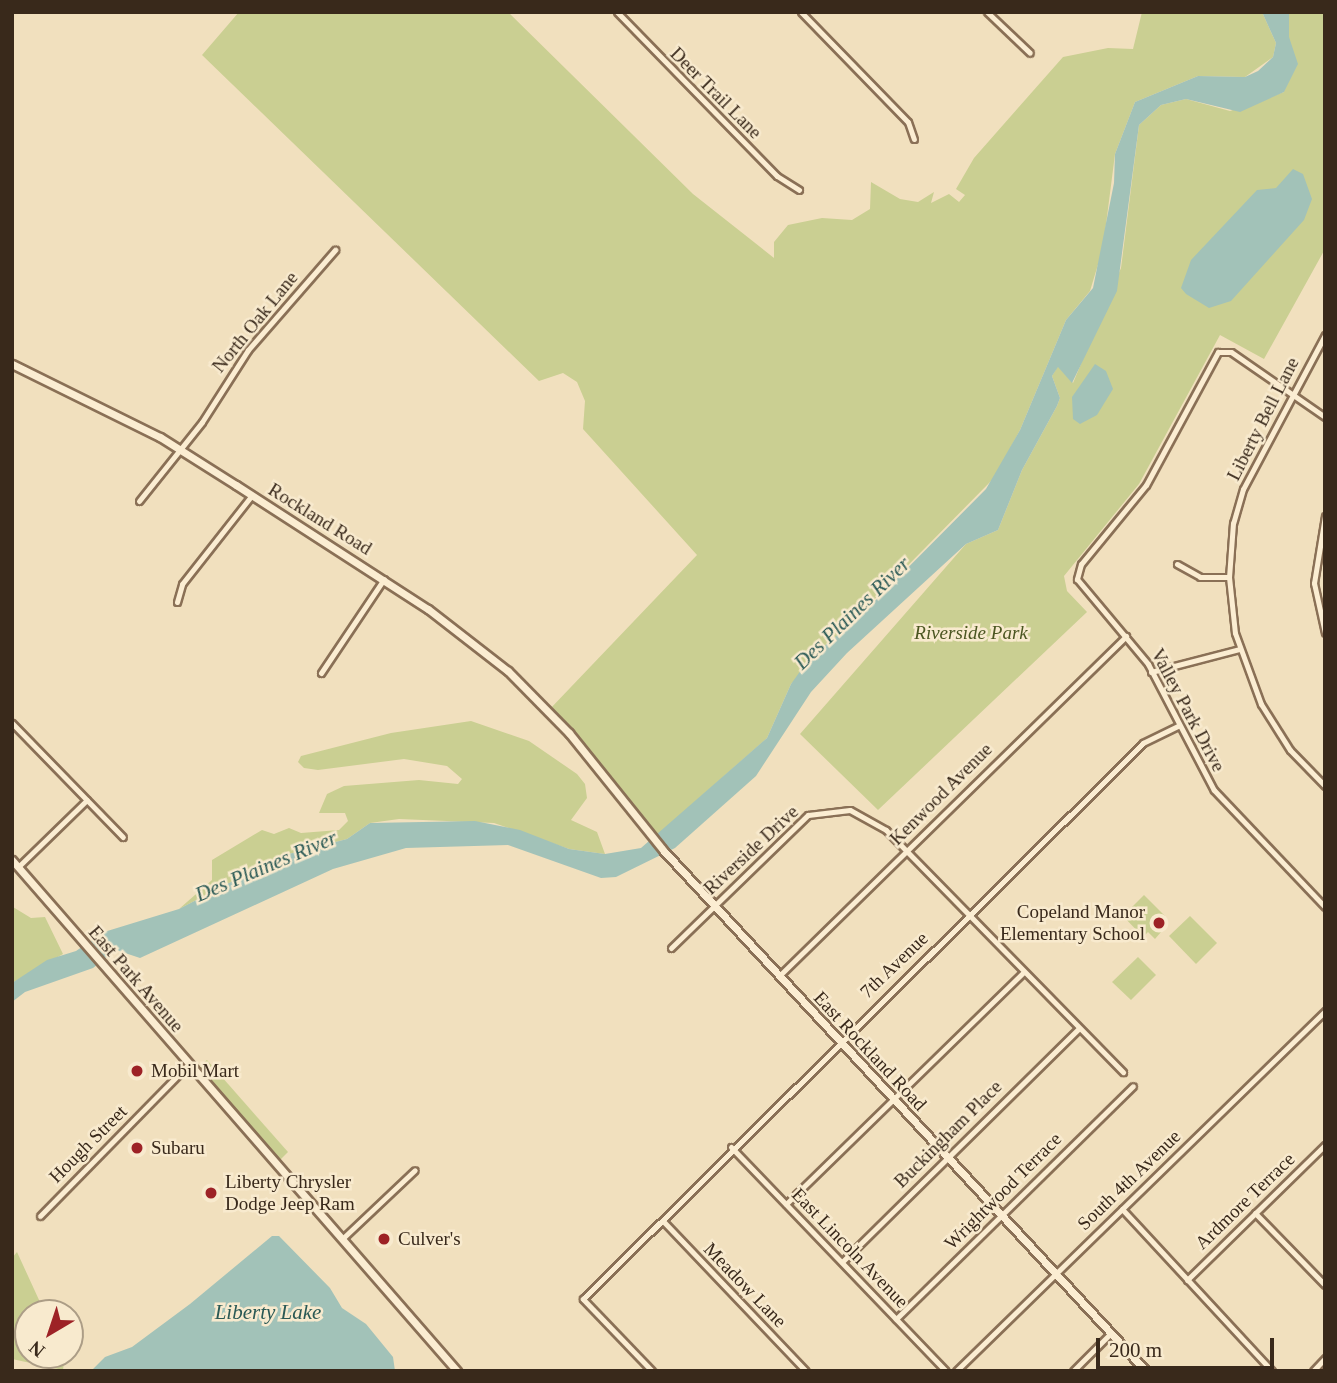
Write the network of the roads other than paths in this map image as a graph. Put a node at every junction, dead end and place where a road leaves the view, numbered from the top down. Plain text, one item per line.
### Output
1 (617, 12) edge
2 (801, 12) edge
3 (986, 12) edge
4 (1030, 53) dead end
5 (914, 139) dead end
6 (799, 190) dead end
7 (335, 250) dead end
8 (1325, 335) edge
9 (12, 364) edge
10 (1292, 394) junction
11 (1325, 417) edge
12 (179, 450) junction
13 (252, 495) junction
14 (139, 501) dead end
15 (1325, 516) edge
16 (1177, 564) dead end
17 (1229, 578) junction
18 (384, 579) junction
19 (177, 602) dead end
20 (1325, 633) edge
21 (1126, 636) junction
22 (1239, 649) junction
23 (1152, 672) junction
24 (321, 673) dead end
25 (12, 723) edge
26 (1178, 726) junction
27 (579, 745) joint
28 (1325, 786) edge
29 (87, 800) junction
30 (122, 837) dead end
31 (906, 851) junction
32 (12, 860) edge
33 (18, 867) junction
34 (1325, 893) edge
35 (1318, 900) junction
36 (714, 906) junction
37 (1325, 907) edge
38 (968, 915) junction
39 (671, 948) dead end
40 (1023, 973) junction
41 (779, 976) junction
42 (1325, 1011) edge
43 (1078, 1029) junction
44 (839, 1041) junction
45 (189, 1064) junction
46 (1123, 1072) dead end
47 (1133, 1086) dead end
48 (893, 1100) junction
49 (1325, 1145) edge
50 (731, 1147) junction
51 (946, 1156) junction
52 (415, 1170) dead end
53 (786, 1204) junction
54 (1122, 1209) junction
55 (1255, 1213) junction
56 (1001, 1214) junction
57 (40, 1216) dead end
58 (663, 1221) junction
59 (342, 1238) junction
60 (842, 1262) junction
61 (1055, 1275) junction
62 (1188, 1280) junction
63 (1325, 1285) edge
64 (896, 1319) junction
65 (1111, 1334) junction
66 (1325, 1357) edge
67 (457, 1371) edge
68 (652, 1371) edge
69 (806, 1371) edge
70 (946, 1371) edge
71 (956, 1371) edge
72 (1073, 1371) edge
73 (1146, 1371) edge
74 (1272, 1371) edge
75 (1313, 1371) edge

1 - 6 street, Deer Trail Lane
2 - 5 street
3 - 4 street
7 - 12 street, North Oak Lane
8 - 10 street, Liberty Bell Lane
9 - 12 street, Rockland Road
10 - 11 street
10 - 17 street, Liberty Bell Lane
10 - 21 street, Valley Park Drive
12 - 13 street, Rockland Road
12 - 14 street, North Oak Lane
13 - 18 street, Rockland Road
13 - 19 street
15 - 20 street
16 - 17 street
17 - 22 street, Liberty Bell Lane
18 - 24 street
18 - 27 street, Rockland Road
21 - 23 street, Valley Park Drive
21 - 31 street, Kenwood Avenue
22 - 23 street
22 - 28 street, Liberty Bell Lane
23 - 26 street, Valley Park Drive
25 - 29 street
26 - 35 street, Valley Park Drive
26 - 38 street, 7th Avenue
27 - 36 street, East Rockland Road
29 - 30 street
29 - 33 street
31 - 36 street, Riverside Drive
31 - 38 street
31 - 41 street, Kenwood Avenue
32 - 33 street, East Park Avenue
33 - 45 street, East Park Avenue
34 - 35 street
35 - 37 street, Valley Park Drive
36 - 39 street, Riverside Drive
36 - 41 street, East Rockland Road
38 - 40 street
38 - 44 street, 7th Avenue
40 - 43 street
40 - 48 street
41 - 44 street, East Rockland Road
42 - 54 street, South 4th Avenue
43 - 46 street
43 - 51 street, Buckingham Place
44 - 48 street, East Rockland Road
44 - 50 street, 7th Avenue
45 - 57 street, Hough Street
45 - 59 street, East Park Avenue
47 - 56 street, Wrightwood Terrace
48 - 51 street, East Rockland Road
48 - 53 street
49 - 55 street, Ardmore Terrace
50 - 53 street, East Lincoln Avenue
50 - 58 street, 7th Avenue
51 - 56 street, East Rockland Road
51 - 60 street, Buckingham Place
52 - 59 street
53 - 60 street, East Lincoln Avenue
54 - 61 street, South 4th Avenue
54 - 62 street
55 - 62 street, Ardmore Terrace
55 - 63 street
56 - 61 street, East Rockland Road
56 - 64 street, Wrightwood Terrace
58 - 68 street, 7th Avenue
58 - 69 street, Meadow Lane
59 - 67 street, East Park Avenue
60 - 64 street, East Lincoln Avenue
61 - 65 street, East Rockland Road
61 - 71 street, South 4th Avenue
62 - 74 street
64 - 70 street, East Lincoln Avenue
65 - 72 street
65 - 73 street, East Rockland Road
66 - 75 street

